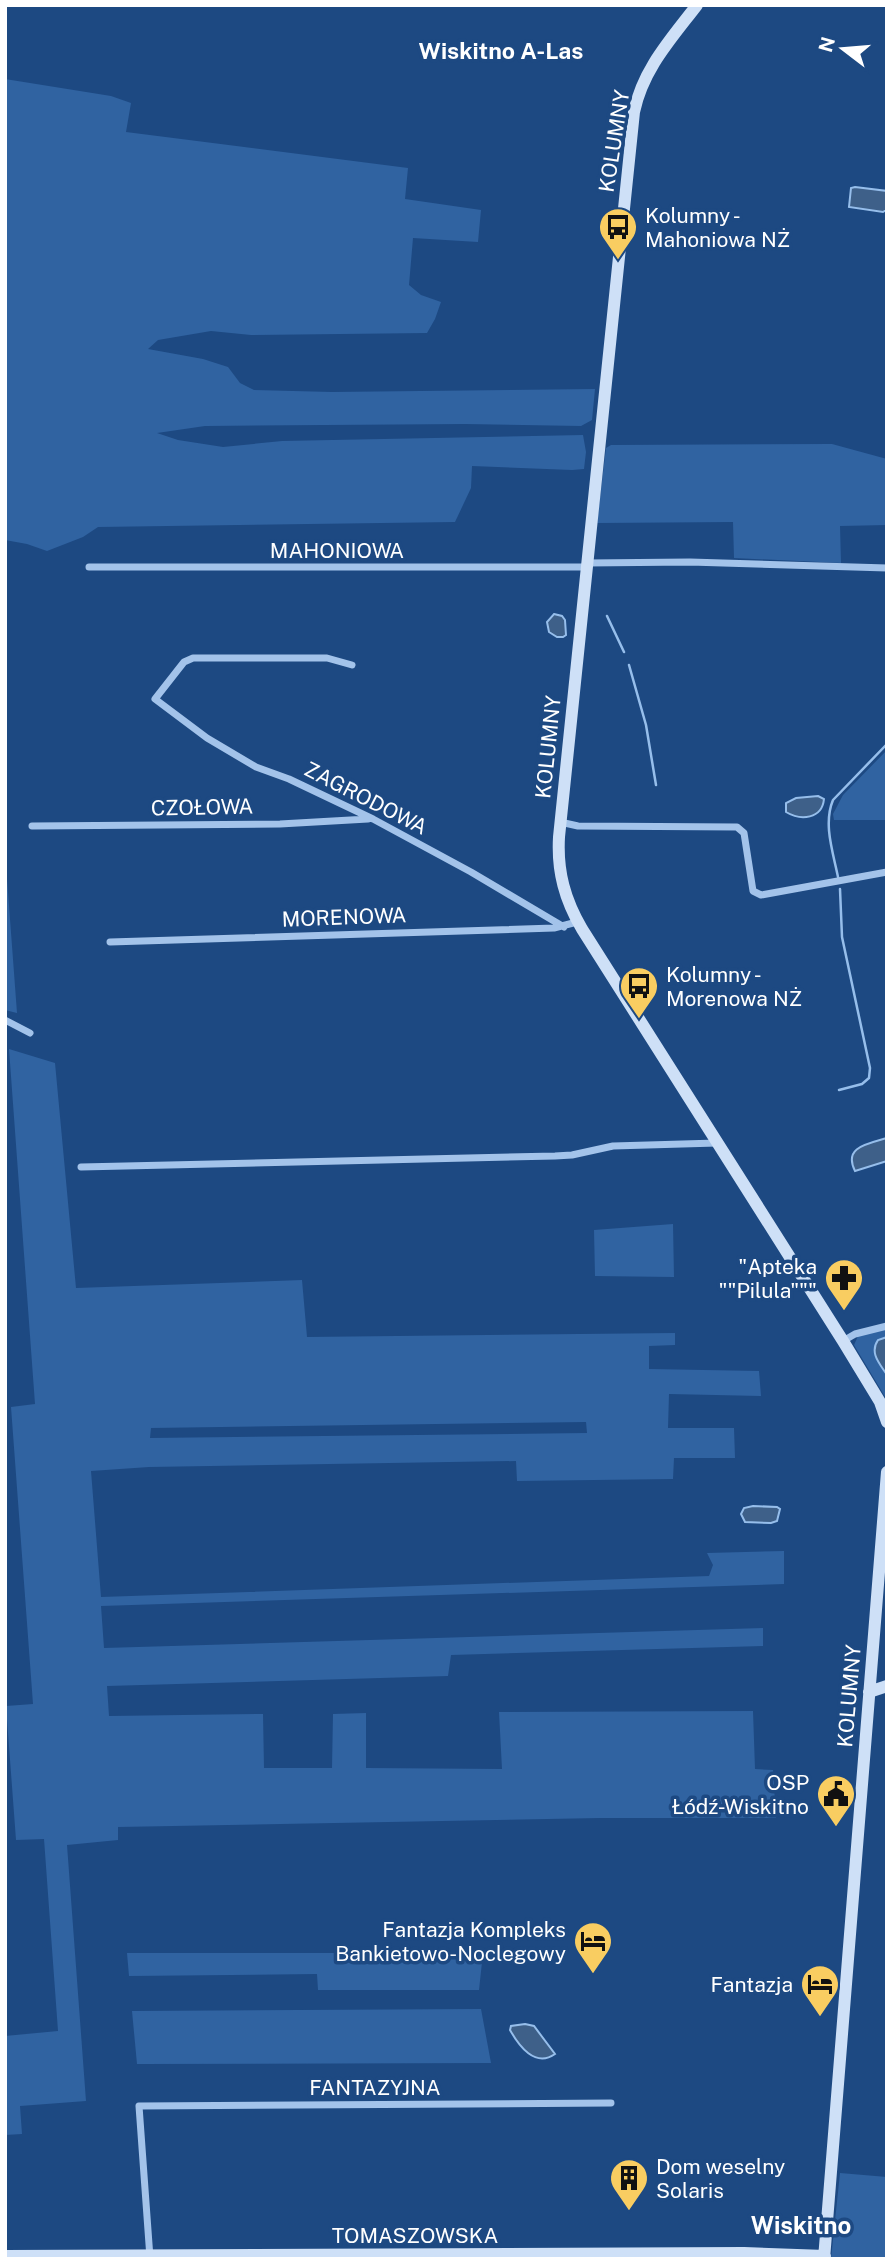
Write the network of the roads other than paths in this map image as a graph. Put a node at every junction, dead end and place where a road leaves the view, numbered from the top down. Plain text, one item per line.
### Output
1 (697, 5) edge
2 (586, 565) junction
3 (89, 567) dead end
4 (887, 568) edge
5 (352, 665) dead end
6 (373, 819) junction
7 (560, 822) junction
8 (32, 826) dead end
9 (887, 872) edge
10 (577, 922) junction
11 (564, 927) junction
12 (110, 942) dead end
13 (5, 1020) edge
14 (30, 1033) dead end
15 (717, 1143) junction
16 (81, 1167) dead end
17 (887, 1326) edge
18 (843, 1341) junction
19 (887, 1422) edge
20 (887, 1472) edge
21 (887, 1686) edge
22 (869, 1692) junction
23 (611, 2103) dead end
24 (5, 2256) edge
25 (370, 2256) edge
26 (149, 2257) edge
27 (824, 2257) edge

1 - 2 street, KOLUMNY
2 - 3 street, MAHONIOWA
2 - 4 street, MAHONIOWA
2 - 7 street, KOLUMNY
5 - 6 street, ZAGRODOWA
6 - 8 street, CZOŁOWA
6 - 11 street, ZAGRODOWA
7 - 9 street
7 - 10 street, KOLUMNY
10 - 11 street, MORENOWA
10 - 15 street, KOLUMNY
11 - 12 street, MORENOWA
13 - 14 street
15 - 16 street
15 - 18 street, KOLUMNY
17 - 18 street
18 - 19 street, KOLUMNY
20 - 22 street, KOLUMNY
21 - 22 street
22 - 27 street, KOLUMNY
23 - 26 street, FANTAZYJNA
24 - 26 street, TOMASZOWSKA
25 - 26 street, TOMASZOWSKA
25 - 27 street, TOMASZOWSKA

